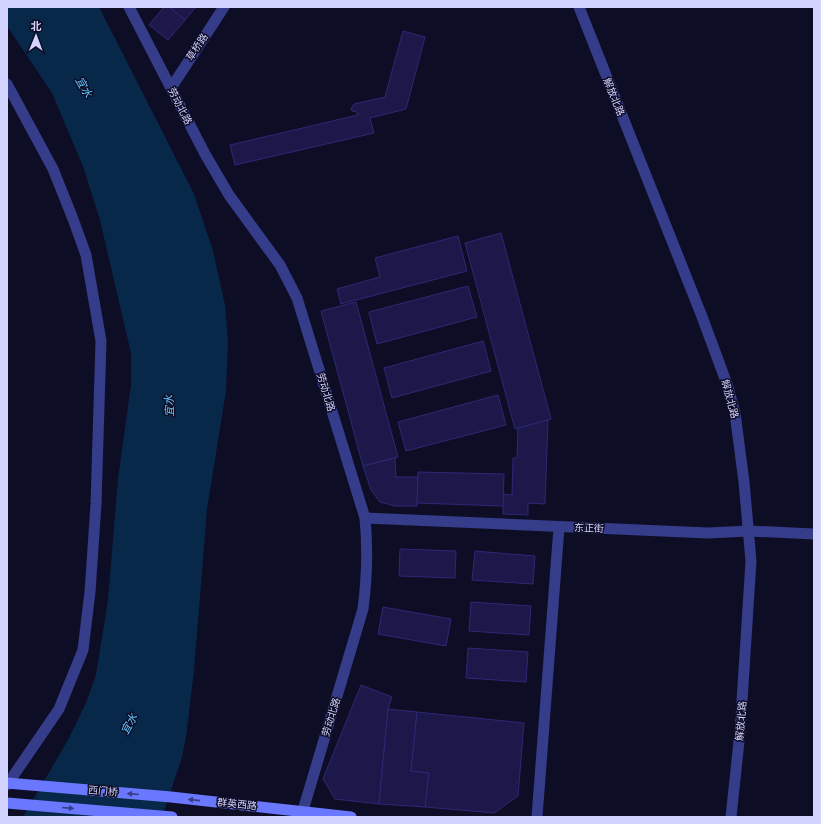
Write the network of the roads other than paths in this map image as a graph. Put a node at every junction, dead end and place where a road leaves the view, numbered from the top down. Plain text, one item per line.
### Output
1 (129, 7) edge
2 (224, 7) edge
3 (579, 7) edge
4 (7, 84) edge
5 (170, 88) junction
6 (365, 518) junction
7 (559, 527) junction
8 (749, 531) junction
9 (814, 534) edge
10 (7, 784) edge
11 (171, 797) joint
12 (7, 803) edge
13 (302, 814) edge
14 (169, 817) edge
15 (172, 817) edge
16 (351, 817) edge
17 (537, 817) edge
18 (731, 817) edge

1 - 5 street, 劳动北路
2 - 5 street, 草桥路
3 - 8 street, 解放北路
4 - 10 street
5 - 6 street, 劳动北路
6 - 7 street, 东正街
6 - 13 street, 劳动北路
7 - 8 street, 东正街
7 - 17 street
8 - 9 street, 东正街
8 - 18 street, 解放北路
11 -> 10 main road, 西门桥
13 -> 11 main road, 群英西路
12 -> 14 main road, 西门桥
13 - 16 main road, 群英西路
14 - 15 main road

